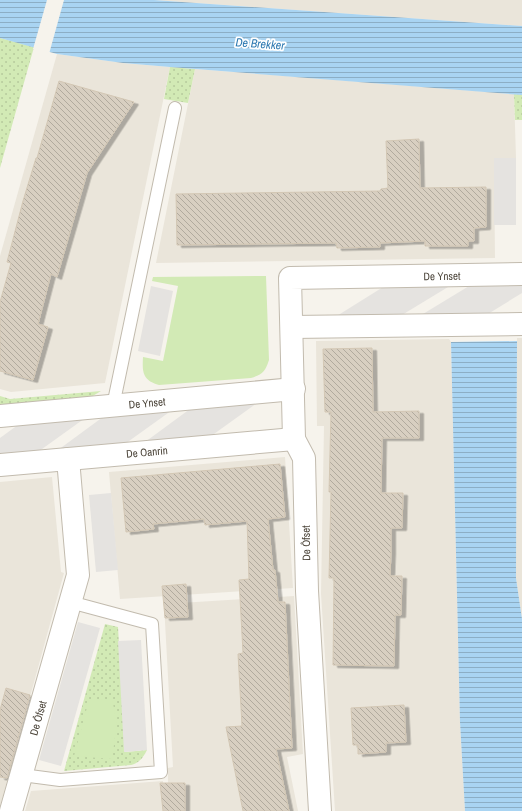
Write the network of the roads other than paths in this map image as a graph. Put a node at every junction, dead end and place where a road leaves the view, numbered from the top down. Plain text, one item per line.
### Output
1 (175, 108) dead end
2 (522, 274) edge
3 (290, 278) joint
4 (522, 324) edge
5 (292, 327) junction
6 (294, 389) junction
7 (113, 406) junction
8 (0, 416) edge
9 (294, 439) junction
10 (68, 459) junction
11 (0, 465) edge
12 (70, 602) junction
13 (22, 775) junction
14 (11, 811) edge
15 (320, 811) edge

1 - 7 lane
2 - 3 street, De Ynset
3 - 5 street, De Ôfset
4 - 5 street
5 - 6 street, De Ôfset
6 - 7 street, De Ynset
6 - 9 street, De Ôfset
7 - 8 street, De Ynset
9 - 10 street, De Oanrin
9 - 15 street, De Ôfset
10 - 11 street, De Oanrin
10 - 12 street, De Ôfset
12 - 13 street, De Ôfset
12 - 13 lane
13 - 14 street, De Ôfset

